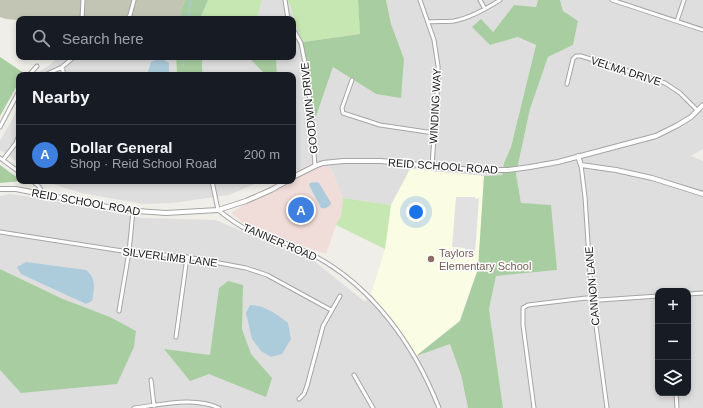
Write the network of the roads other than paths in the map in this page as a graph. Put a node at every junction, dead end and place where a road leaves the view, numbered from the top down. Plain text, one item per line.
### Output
1 (83, 0) edge
2 (134, 0) edge
3 (285, 0) edge
4 (420, 0) edge
5 (480, 0) edge
6 (500, 0) edge
7 (612, 0) edge
8 (684, 0) edge
9 (485, 9) junction
10 (82, 16) edge
11 (129, 16) edge
12 (288, 16) edge
13 (677, 21) junction
14 (428, 22) junction
15 (703, 30) edge
16 (296, 34) edge
17 (70, 60) edge
18 (37, 66) dead end
19 (62, 67) junction
20 (32, 72) edge
21 (51, 72) edge
22 (63, 72) edge
23 (352, 80) dead end
24 (567, 84) dead end
25 (16, 97) edge
26 (703, 105) edge
27 (697, 110) junction
28 (0, 127) edge
29 (434, 132) junction
30 (16, 143) edge
31 (578, 156) junction
32 (2, 159) edge
33 (581, 165) junction
34 (315, 166) junction
35 (432, 166) junction
36 (16, 170) edge
37 (296, 176) edge
38 (36, 184) edge
39 (213, 184) edge
40 (281, 184) edge
41 (0, 189) edge
42 (42, 194) junction
43 (703, 194) edge
44 (218, 210) junction
45 (133, 211) junction
46 (0, 232) edge
47 (129, 252) junction
48 (187, 258) junction
49 (703, 293) edge
50 (691, 294) edge
51 (340, 296) dead end
52 (655, 296) edge
53 (592, 299) junction
54 (332, 310) junction
55 (119, 311) dead end
56 (176, 337) dead end
57 (354, 375) dead end
58 (151, 380) dead end
59 (676, 396) edge
60 (299, 399) dead end
61 (154, 406) junction
62 (134, 408) edge
63 (219, 408) edge
64 (373, 408) edge
65 (439, 408) edge
66 (534, 408) edge
67 (607, 408) edge
68 (676, 408) edge

1 - 10 street
2 - 11 street
3 - 12 street
4 - 14 street, WINDING WAY
5 - 9 street
6 - 9 street
7 - 13 street
8 - 13 street
9 - 14 street
13 - 15 street
14 - 29 street, WINDING WAY
16 - 34 street, GOODWIN DRIVE
17 - 19 street
18 - 20 street
19 - 21 street
19 - 22 street
23 - 29 street
24 - 27 street, VELMA DRIVE
25 - 28 street
26 - 27 street, REID SCHOOL ROAD
27 - 31 street, REID SCHOOL ROAD
29 - 35 street, WINDING WAY
30 - 32 street
31 - 33 street
31 - 35 street, REID SCHOOL ROAD
32 - 36 street
33 - 43 street
33 - 53 street, CANNON LANE
34 - 35 street, REID SCHOOL ROAD
34 - 37 street, REID SCHOOL ROAD
38 - 42 street
39 - 44 street
40 - 44 street, REID SCHOOL ROAD
41 - 42 street, REID SCHOOL ROAD
42 - 45 street, REID SCHOOL ROAD
44 - 45 street, REID SCHOOL ROAD
44 - 65 street, TANNER ROAD
45 - 47 street
46 - 47 street, SILVERLIMB LANE
47 - 48 street, SILVERLIMB LANE
47 - 55 street
48 - 54 street, SILVERLIMB LANE
48 - 56 street
49 - 50 street
51 - 54 street
52 - 53 street
53 - 66 street
53 - 67 street, CANNON LANE
54 - 60 street
57 - 64 street
58 - 61 street
59 - 68 street
61 - 62 street
61 - 63 street

